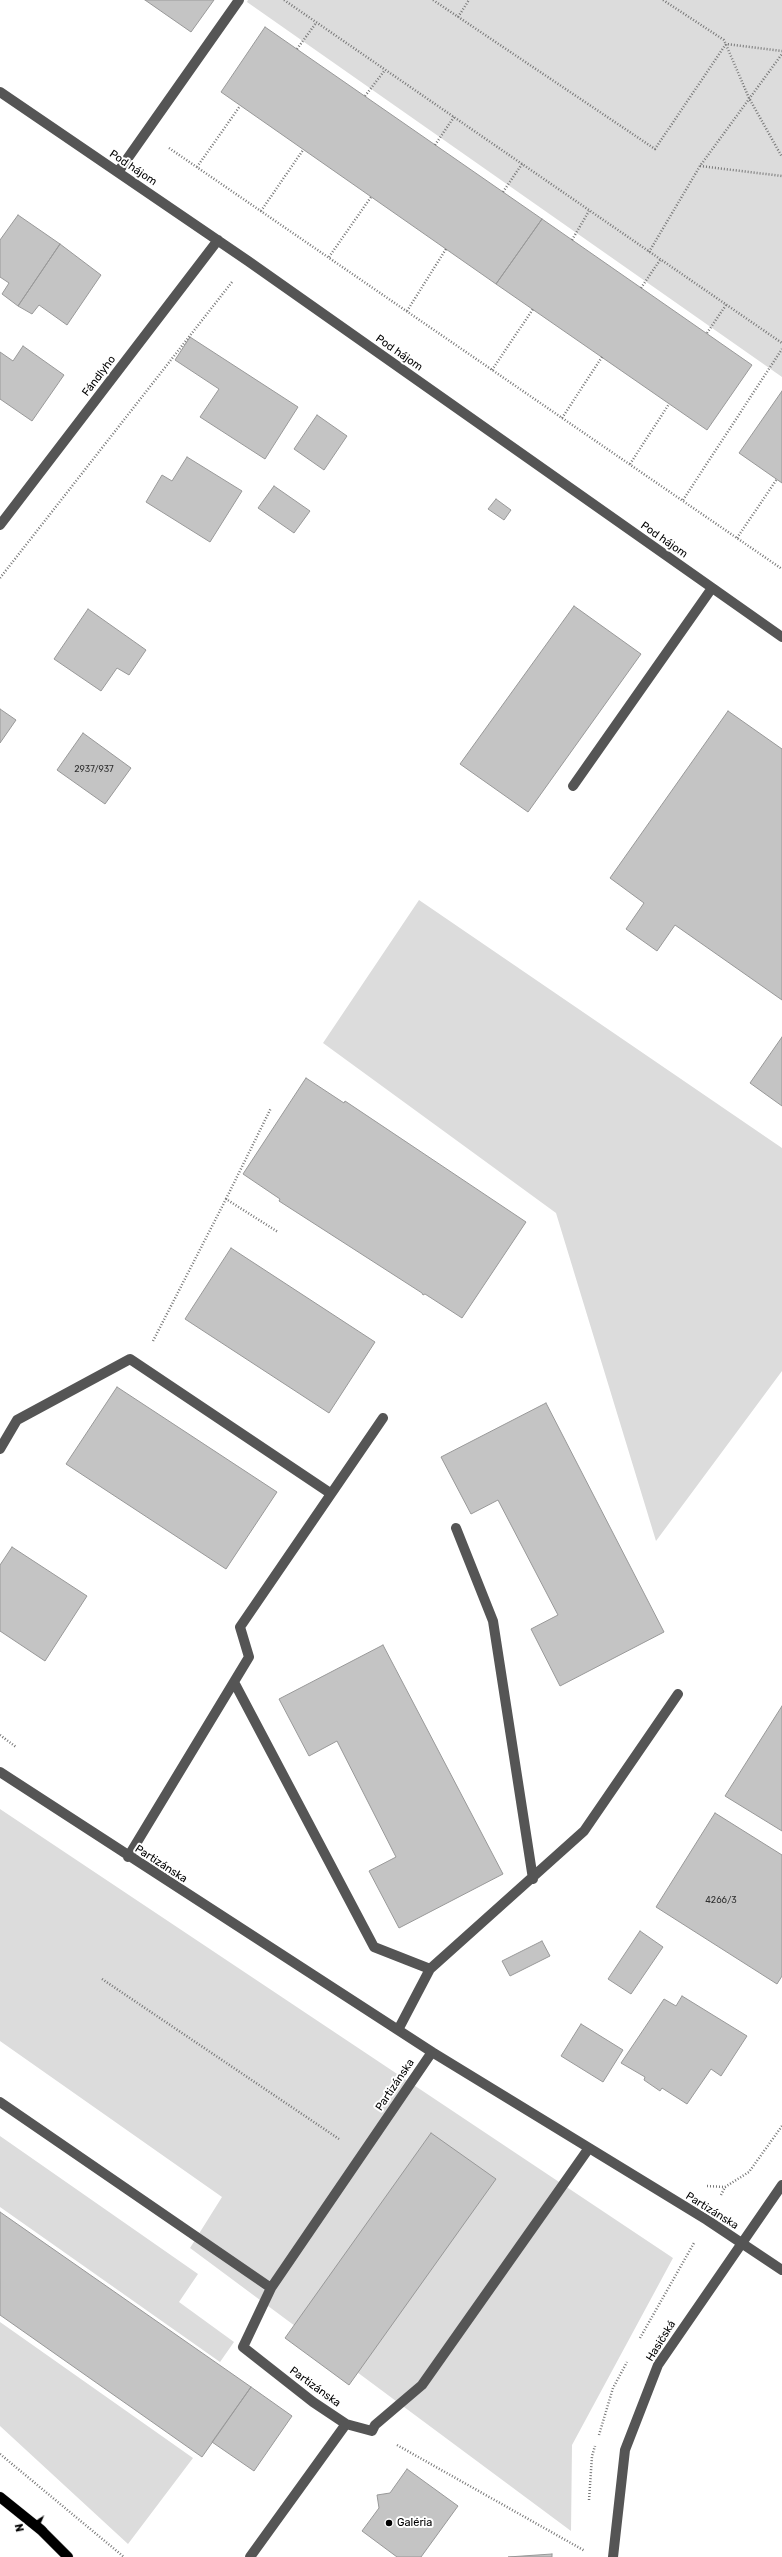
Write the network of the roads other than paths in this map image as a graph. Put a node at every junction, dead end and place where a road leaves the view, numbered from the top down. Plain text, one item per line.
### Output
1 (238, 0) edge
2 (0, 92) edge
3 (118, 172) junction
4 (218, 240) junction
5 (0, 526) edge
6 (712, 588) junction
7 (782, 637) edge
8 (573, 786) dead end
9 (383, 1418) dead end
10 (0, 1449) edge
11 (330, 1493) junction
12 (456, 1528) dead end
13 (234, 1682) junction
14 (678, 1694) dead end
15 (0, 1772) edge
16 (128, 1857) junction
17 (533, 1879) junction
18 (430, 1969) junction
19 (398, 2030) junction
20 (432, 2052) junction
21 (0, 2102) edge
22 (589, 2148) junction
23 (782, 2185) edge
24 (741, 2243) junction
25 (782, 2270) edge
26 (271, 2288) junction
27 (346, 2424) junction
28 (0, 2497) edge
29 (68, 2557) edge
30 (250, 2557) edge
31 (613, 2557) edge

1 - 3 street
2 - 3 street, Pod hájom
3 - 4 street, Pod hájom
4 - 5 street, Fándlyho
4 - 6 street, Pod hájom
6 - 7 street, Pod hájom
6 - 8 street
9 - 11 street
10 - 11 street
11 - 13 street
12 - 17 street
13 - 16 street
13 - 18 street
14 - 17 street
15 - 16 street, Partizánska
16 - 19 street, Partizánska
17 - 18 street
18 - 19 street
19 - 20 street, Partizánska
20 - 22 street, Partizánska
20 - 26 street, Partizánska
21 - 26 street
22 - 24 street, Partizánska
22 - 27 street, Partizánska
23 - 24 street, Hasičská
24 - 25 street, Partizánska
24 - 31 street, Hasičská
26 - 27 street, Partizánska
27 - 30 street
28 - 29 main road

